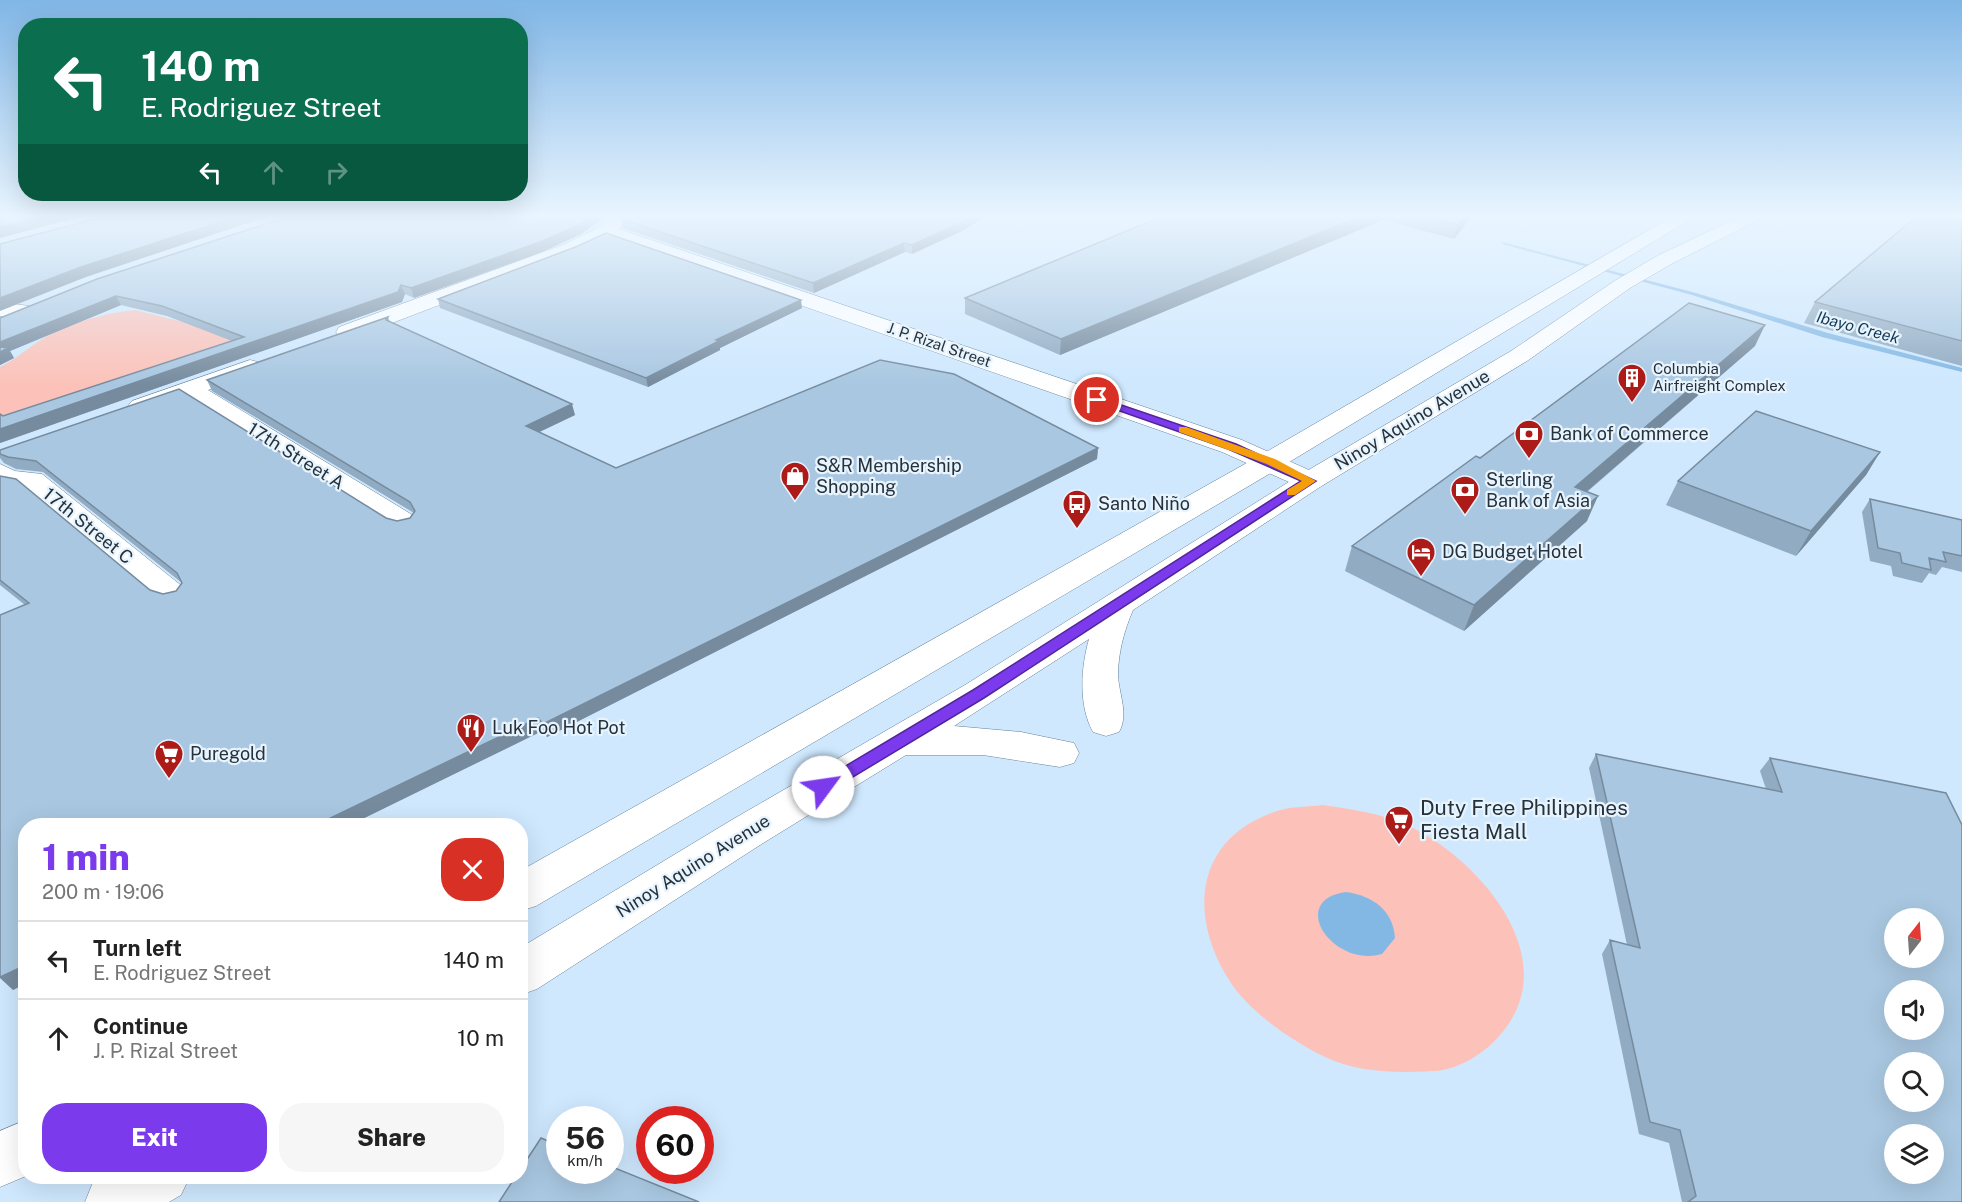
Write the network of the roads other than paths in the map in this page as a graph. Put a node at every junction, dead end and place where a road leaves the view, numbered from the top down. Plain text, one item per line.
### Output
1 (507, 272) edge
2 (747, 272) edge
3 (1591, 272) edge
4 (1644, 272) edge
5 (42, 303) edge
6 (10, 310) edge
7 (0, 321) edge
8 (331, 338) edge
9 (266, 361) edge
10 (189, 389) junction
11 (125, 411) edge
12 (3, 459) edge
13 (1271, 461) junction
14 (1310, 481) junction
15 (402, 522) edge
16 (171, 594) edge
17 (1119, 603) junction
18 (1106, 722) dead end
19 (900, 741) junction
20 (1060, 753) dead end
21 (528, 888) edge
22 (528, 969) edge
23 (18, 1151) edge
24 (0, 1160) edge
25 (147, 1184) edge
26 (113, 1202) edge

1 - 8 main road
2 - 13 main road, J. P. Rizal Street
3 - 13 main road, Ninoy Aquino Avenue
4 - 14 main road, Ninoy Aquino Avenue
5 - 6 main road
6 - 7 main road
9 - 10 main road
10 - 11 main road
10 - 15 main road, 17th Street A
12 - 16 main road, 17th Street C
13 - 14 main road, J. P. Rizal Street
13 - 21 main road, Ninoy Aquino Avenue
14 - 17 main road, Ninoy Aquino Avenue
17 - 18 main road
17 - 19 main road, Ninoy Aquino Avenue
19 - 20 main road
19 - 22 main road, Ninoy Aquino Avenue
23 - 24 main road
25 - 26 main road

